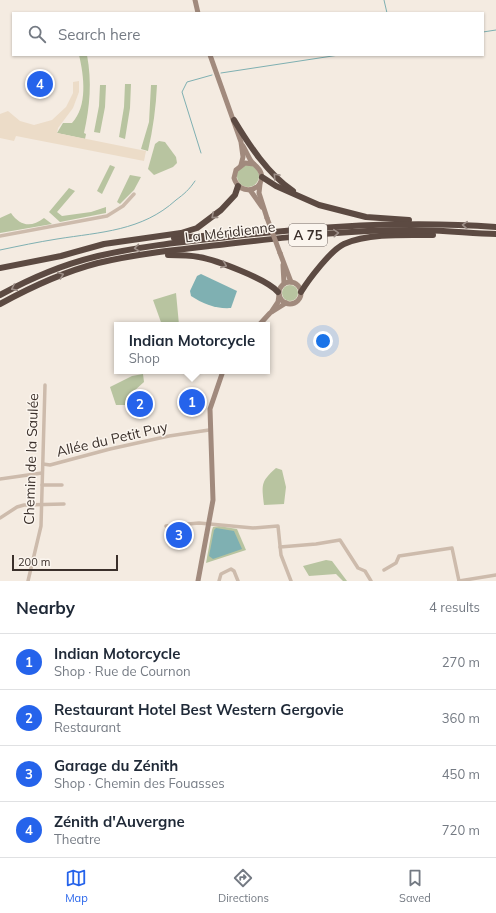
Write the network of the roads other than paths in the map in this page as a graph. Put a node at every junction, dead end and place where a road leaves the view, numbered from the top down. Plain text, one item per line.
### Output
1 (195, 0) edge
2 (198, 12) edge
3 (210, 56) edge
4 (234, 120) junction
5 (241, 142) junction
6 (254, 164) junction
7 (241, 165) junction
8 (261, 180) junction
9 (238, 186) junction
10 (250, 190) junction
11 (134, 194) dead end
12 (319, 205) junction
13 (267, 218) junction
14 (435, 224) junction
15 (496, 227) edge
16 (473, 233) junction
17 (496, 234) edge
18 (0, 236) edge
19 (231, 237) junction
20 (83, 250) junction
21 (144, 255) junction
22 (283, 262) junction
23 (0, 268) edge
24 (292, 282) junction
25 (284, 283) junction
26 (301, 292) junction
27 (279, 294) junction
28 (0, 295) edge
29 (0, 304) edge
30 (286, 304) junction
31 (270, 313) junction
32 (262, 322) edge
33 (221, 374) edge
34 (45, 385) dead end
35 (209, 430) junction
36 (43, 464) junction
37 (42, 474) junction
38 (0, 479) edge
39 (42, 485) junction
40 (62, 486) dead end
41 (41, 504) junction
42 (64, 504) dead end
43 (0, 518) edge
44 (209, 524) junction
45 (166, 526) dead end
46 (280, 547) junction
47 (384, 570) dead end
48 (496, 575) edge
49 (28, 581) edge
50 (198, 581) edge
51 (219, 581) edge
52 (238, 581) edge
53 (291, 581) edge
54 (370, 581) edge
55 (459, 581) edge

1 - 2 main road
3 - 4 main road
4 - 5 main road
12 -> 4 highway
5 - 6 main road
5 - 7 main road
6 - 7 main road
6 - 8 main road
7 - 9 main road
8 - 10 main road
8 - 12 highway
8 - 13 main road
9 - 10 main road
9 -> 20 highway
10 - 13 main road
11 - 18 street
12 - 14 highway
13 - 22 main road, bridge
15 -> 14 highway, La Méridienne / A 75
14 - 19 highway, La Méridienne / A 75
16 - 17 highway, La Méridienne / A 75
21 -> 16 highway, La Méridienne / A 75
16 - 26 highway
19 - 20 highway
19 -> 28 highway, La Méridienne / A 75
20 - 23 highway
21 -> 27 highway
29 -> 21 highway, La Méridienne / A 75
22 - 24 main road
22 - 25 main road
24 - 25 main road
24 - 26 main road
25 - 27 main road
26 - 30 main road
27 - 30 main road
27 - 31 main road
30 - 31 main road
31 - 32 main road
33 - 35 main road
34 - 36 street, Chemin de la Saulée
35 - 36 street, Allée du Petit Puy
35 - 44 main road
36 - 37 street, Chemin de la Saulée
37 - 38 street
37 - 39 street, Chemin de la Saulée
39 - 40 street
39 - 41 street, Chemin de la Saulée
41 - 42 street
41 - 43 street
41 - 49 street, Chemin de la Saulée
44 - 45 street
44 - 46 street
44 - 50 main road
46 - 53 street
46 - 54 street
47 - 55 street
48 - 55 street
51 - 52 street

